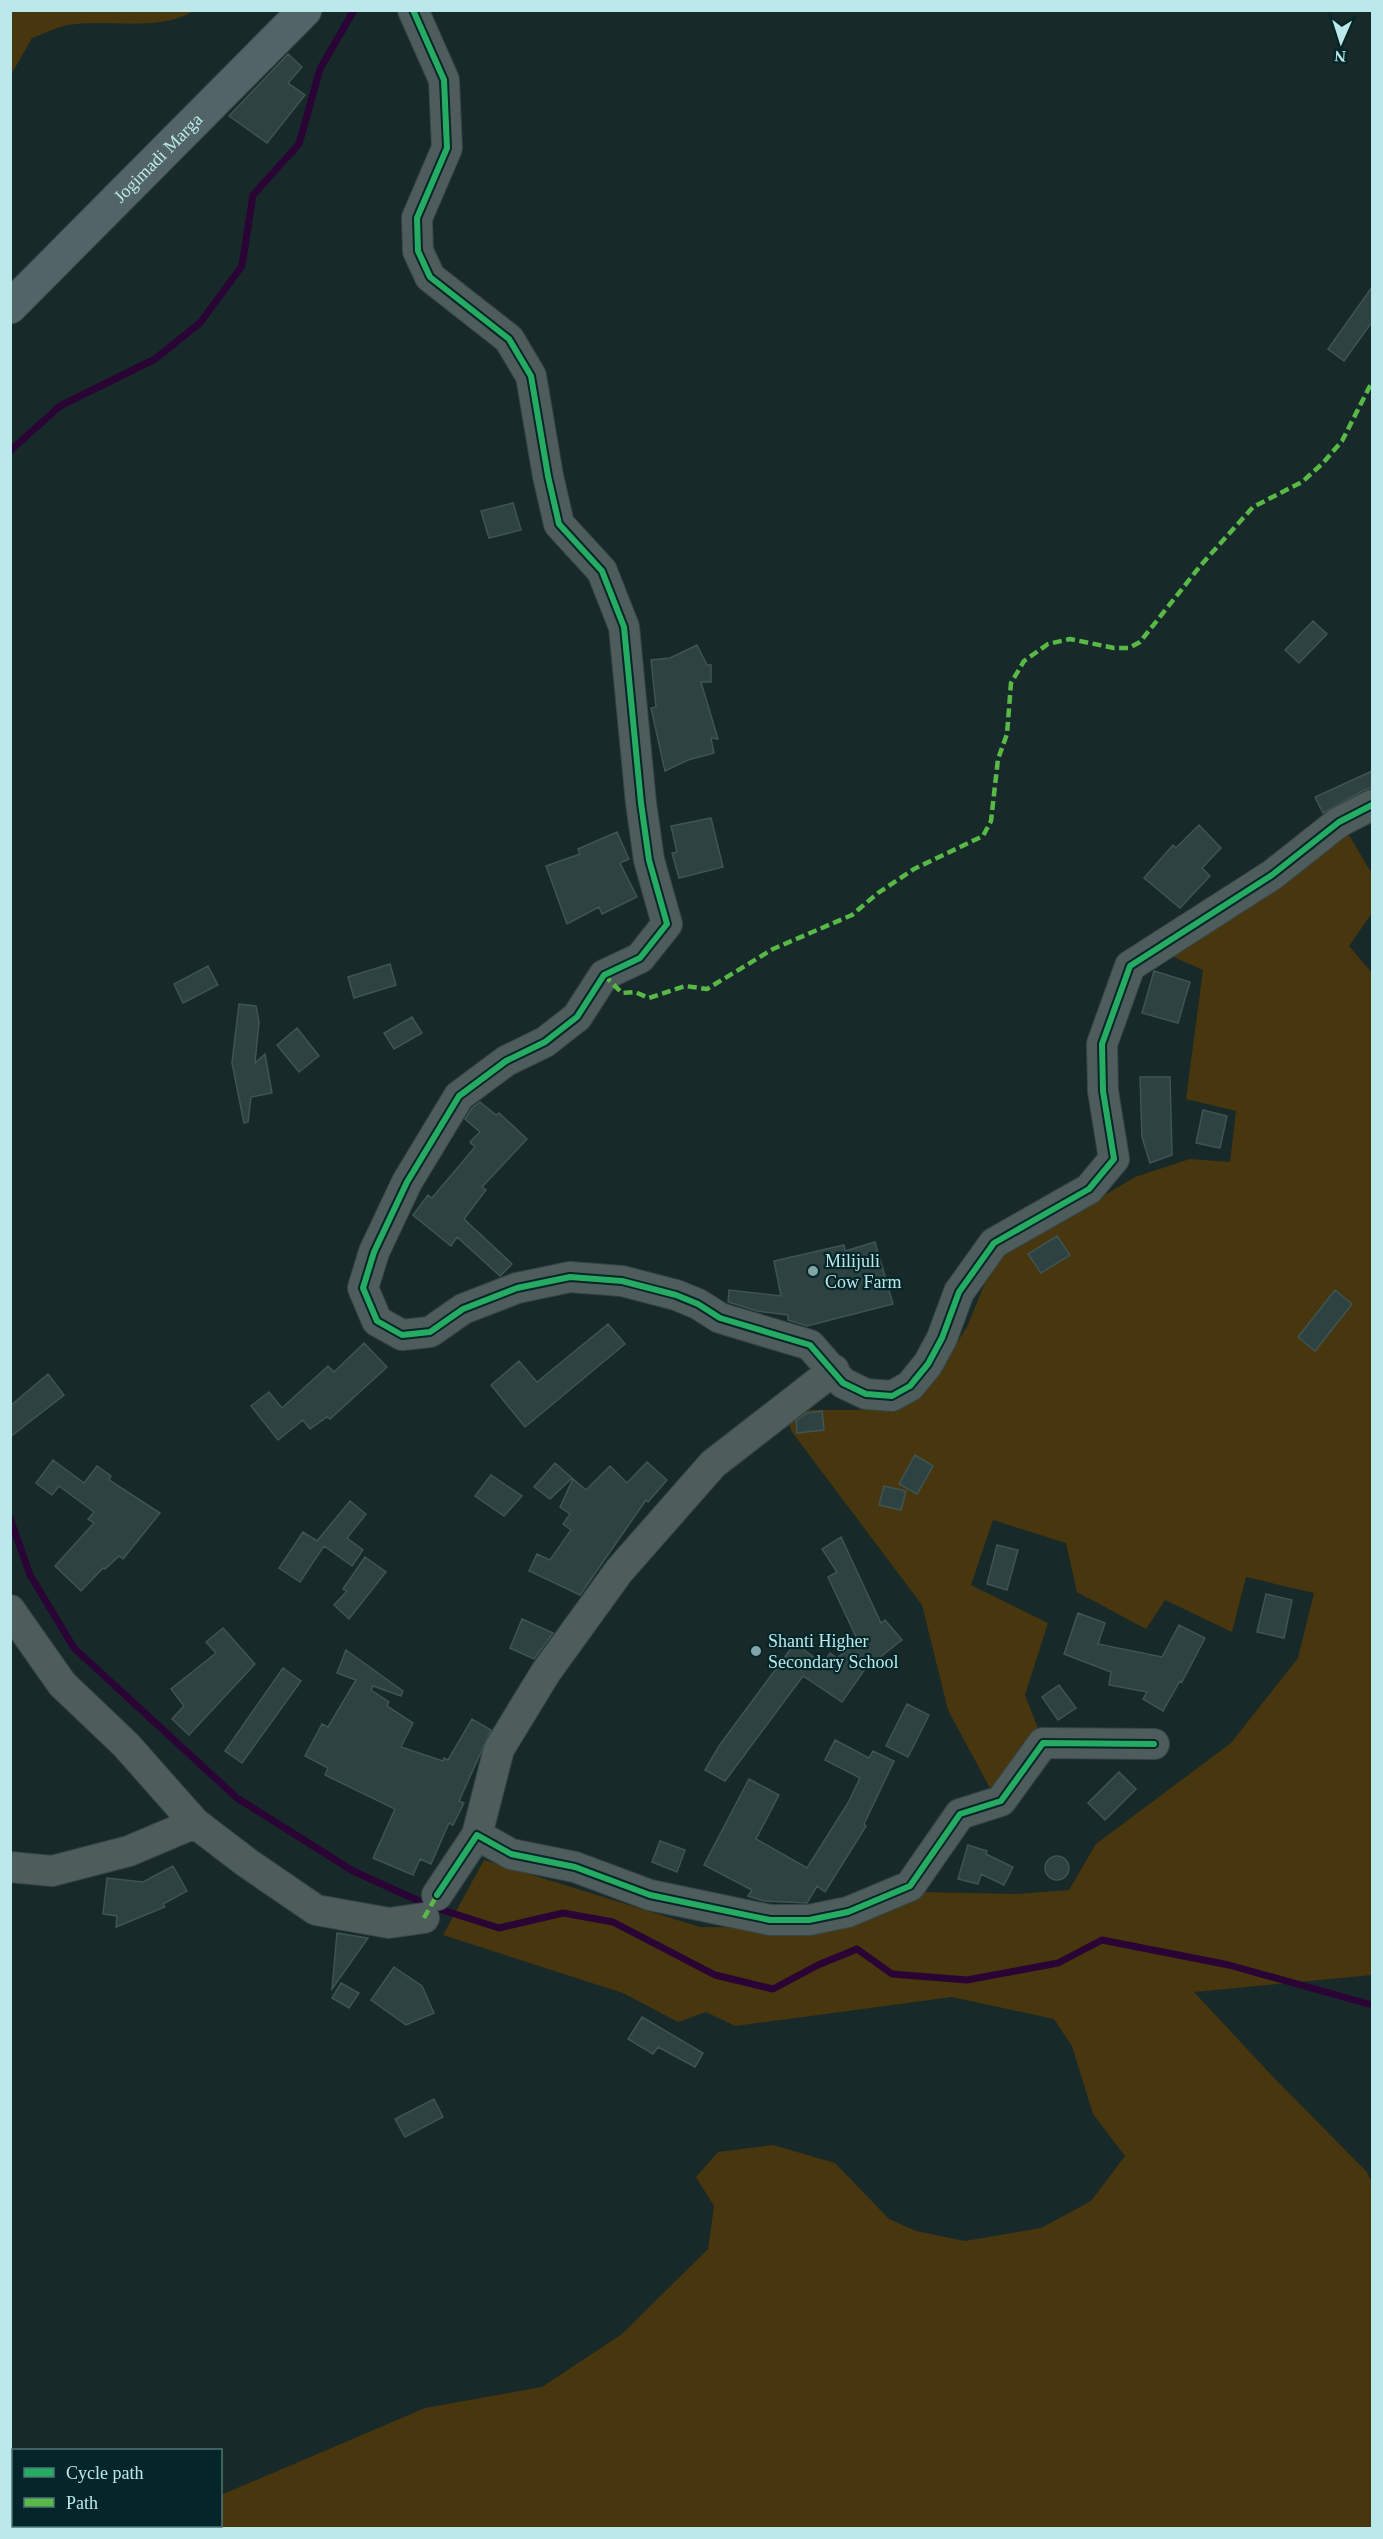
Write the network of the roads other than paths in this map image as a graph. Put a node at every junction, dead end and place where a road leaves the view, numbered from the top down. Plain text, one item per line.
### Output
1 (305, 10) edge
2 (413, 10) edge
3 (10, 307) edge
4 (1372, 805) edge
5 (834, 1370) junction
6 (10, 1610) edge
7 (1154, 1744) dead end
8 (195, 1823) junction
9 (477, 1835) junction
10 (10, 1867) edge

1 - 3 main road, Jogimadi Marga
2 - 5 street
4 - 5 street
5 - 9 street
6 - 8 street
7 - 9 street
8 - 9 street
8 - 10 street

